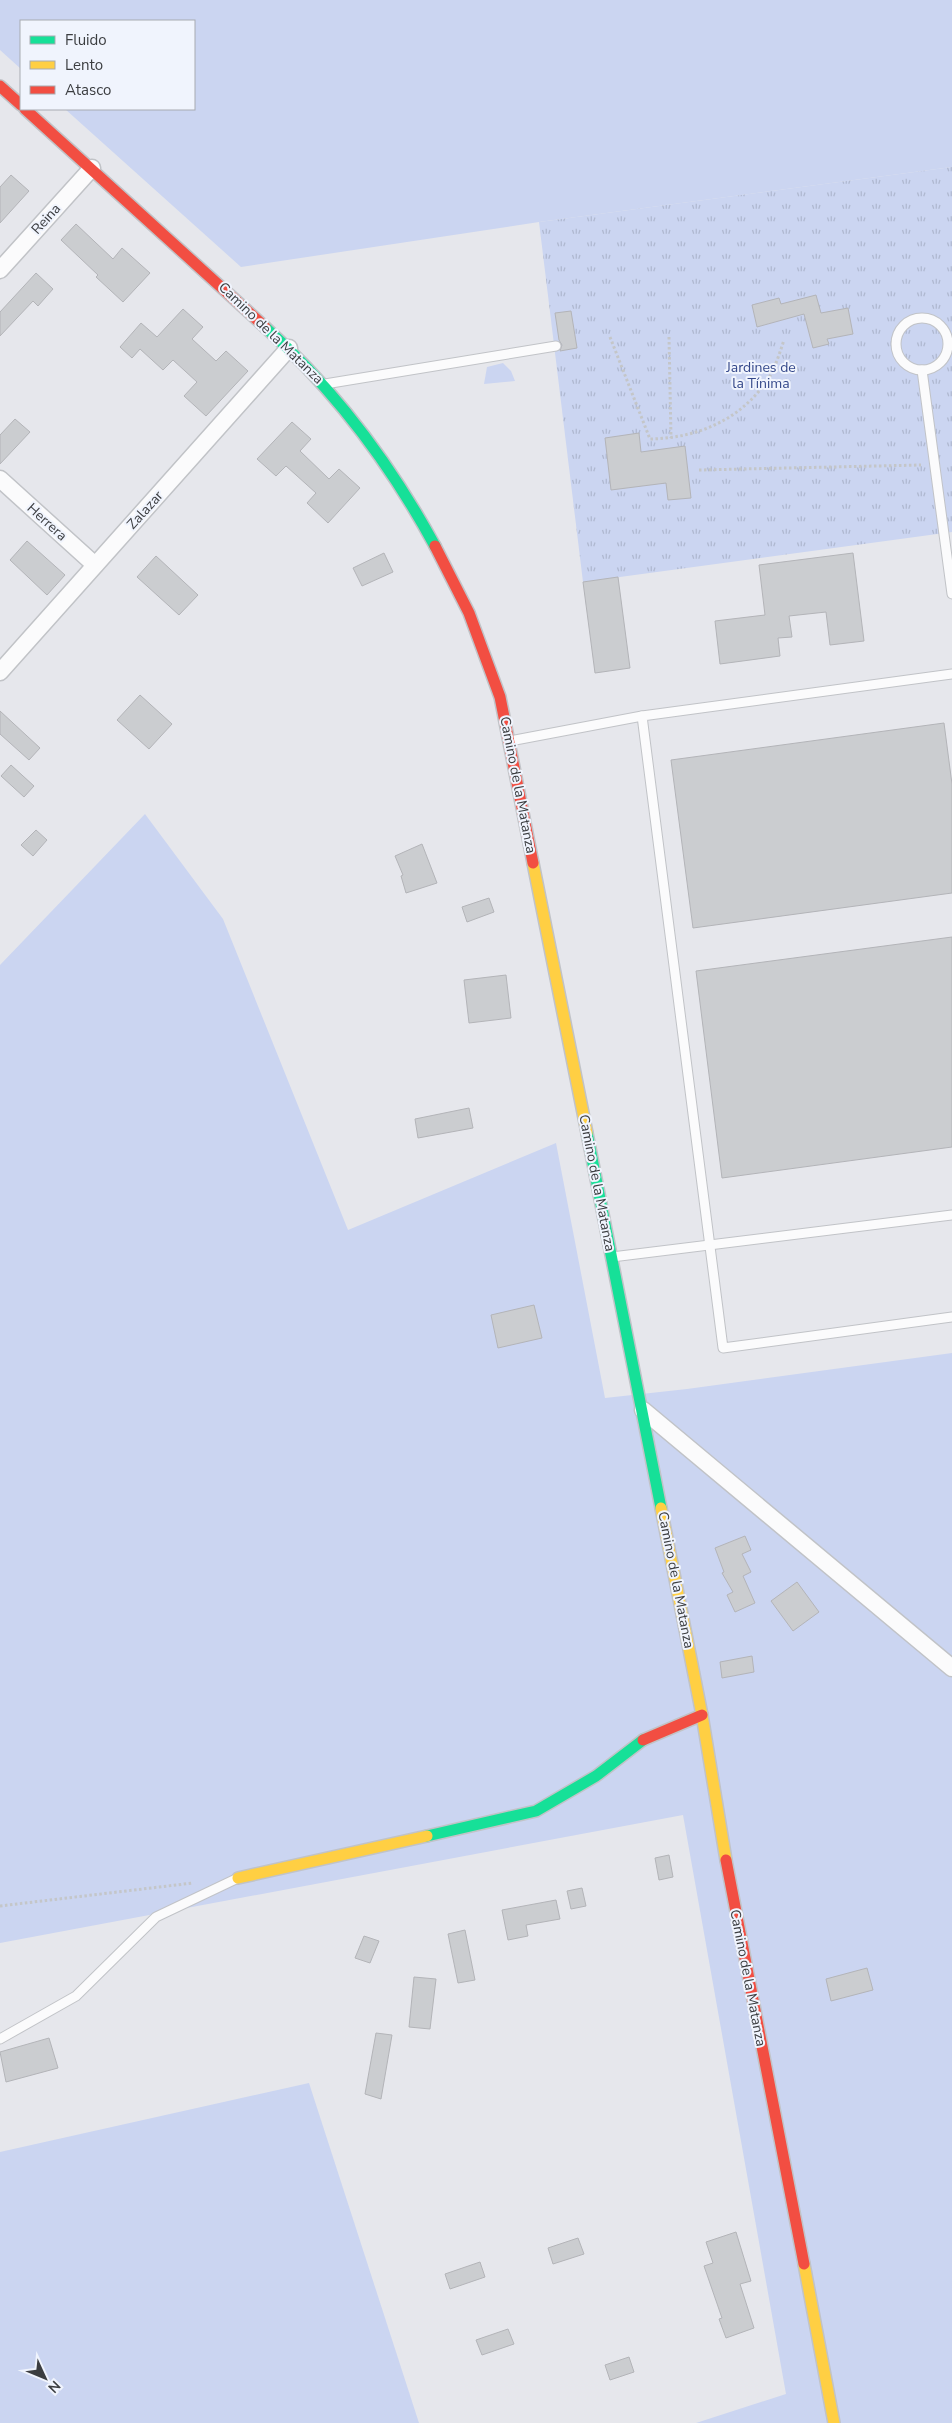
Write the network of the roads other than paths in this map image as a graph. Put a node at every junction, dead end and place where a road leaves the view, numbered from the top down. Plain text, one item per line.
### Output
1 (0, 86) edge
2 (20, 104) edge
3 (26, 110) edge
4 (92, 168) junction
5 (0, 270) edge
6 (556, 346) dead end
7 (289, 348) junction
8 (922, 370) junction
9 (325, 384) junction
10 (0, 479) edge
11 (95, 566) junction
12 (950, 567) edge
13 (952, 594) edge
14 (0, 672) edge
15 (952, 674) edge
16 (642, 716) junction
17 (509, 741) junction
18 (952, 1215) edge
19 (710, 1244) junction
20 (611, 1257) junction
21 (952, 1317) edge
22 (643, 1410) junction
23 (952, 1668) edge
24 (702, 1715) junction
25 (238, 1878) joint
26 (0, 2039) edge
27 (834, 2423) edge

1 - 2 street
3 - 4 street, Camino de la Matanza
4 - 5 street, Reina
4 - 7 street, Camino de la Matanza
6 - 9 lane
7 - 9 street, Camino de la Matanza
7 - 11 street, Zalazar
8 - 8 lane
8 - 12 lane
9 - 17 street, Camino de la Matanza
10 - 11 street, Herrera
11 - 14 street, Zalazar
12 - 13 lane
15 - 16 lane
16 - 17 lane
16 - 19 lane
17 - 20 street, Camino de la Matanza
18 - 19 lane
19 - 20 lane
19 - 21 lane
20 - 22 street, Camino de la Matanza
22 - 23 street
22 - 24 street, Camino de la Matanza
24 - 25 street
24 - 27 street, Camino de la Matanza
25 - 26 lane

